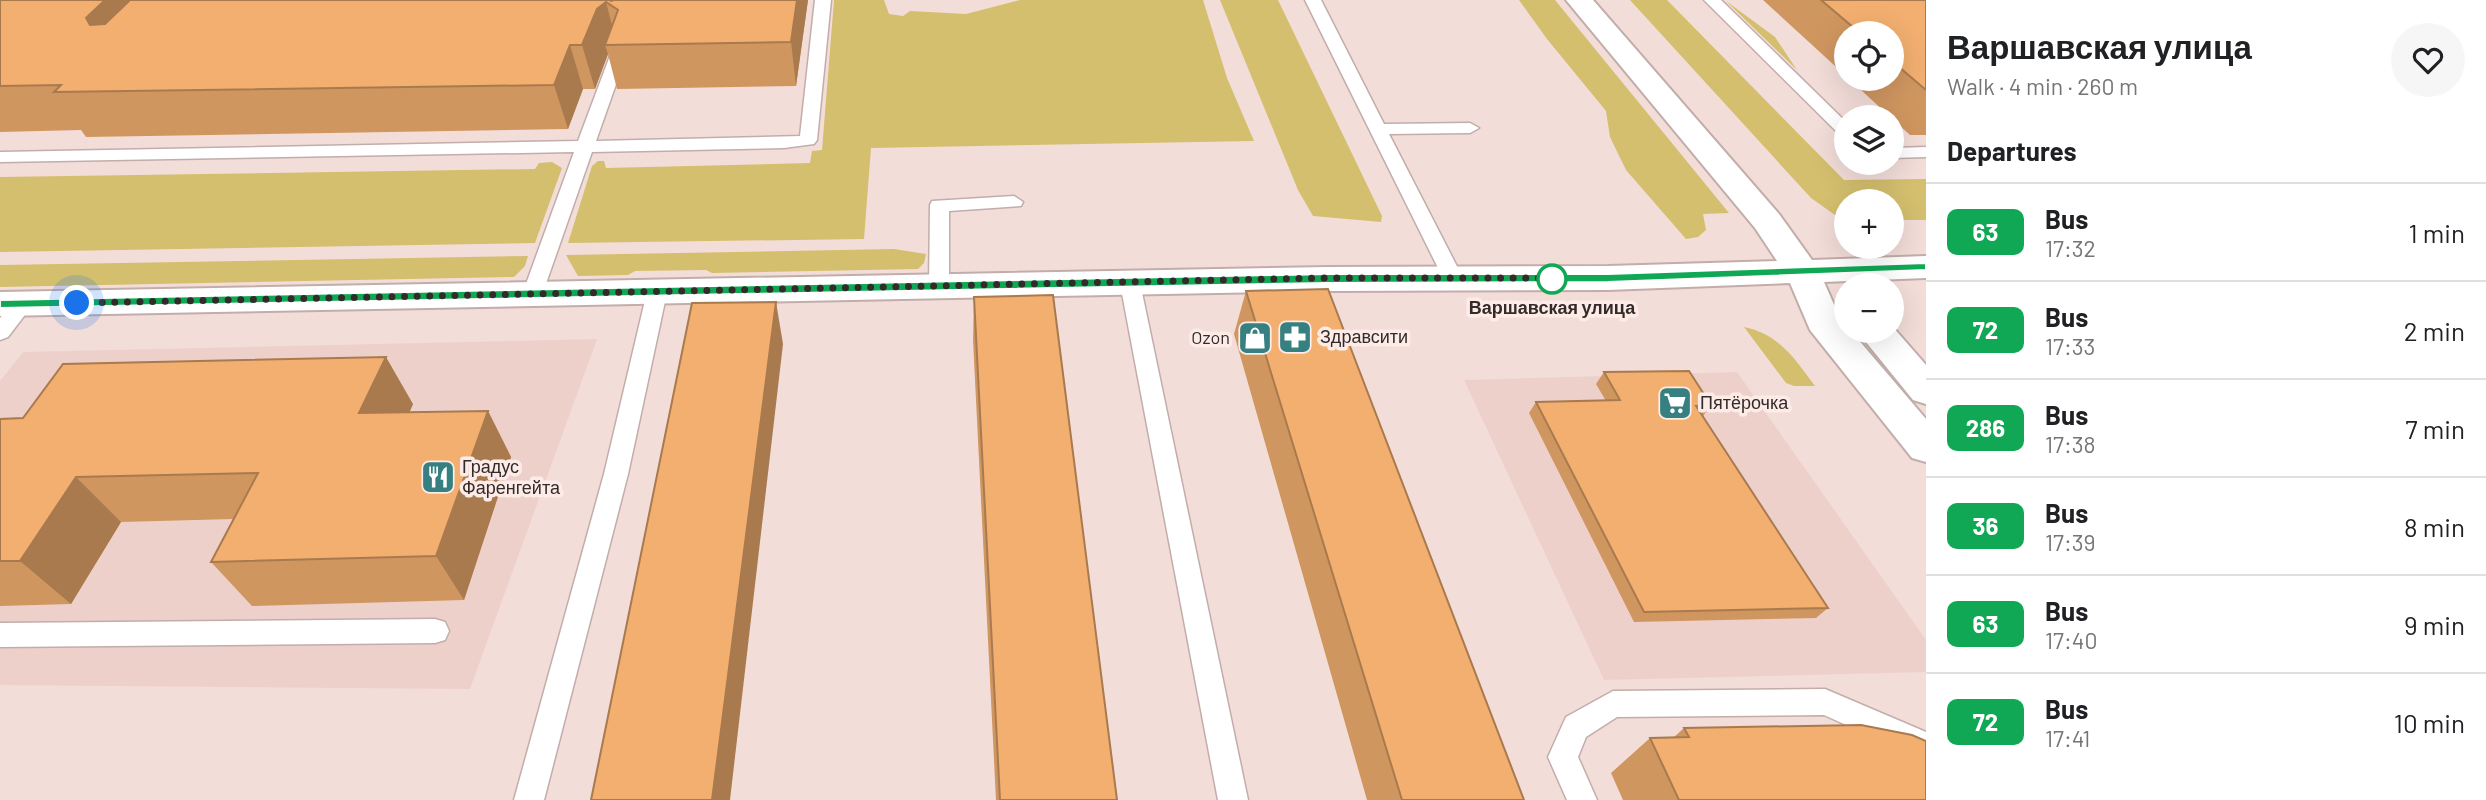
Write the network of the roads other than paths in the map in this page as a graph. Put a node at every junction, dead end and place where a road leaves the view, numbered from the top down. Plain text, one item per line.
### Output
1 (824, 0) edge
2 (1313, 0) edge
3 (1580, 0) edge
4 (1712, 0) edge
5 (622, 45) edge
6 (1834, 119) edge
7 (1470, 128) dead end
8 (1378, 129) junction
9 (586, 146) junction
10 (1926, 152) edge
11 (1904, 153) edge
12 (0, 157) edge
13 (1014, 202) dead end
14 (1926, 267) edge
15 (1802, 271) junction
16 (1454, 280) junction
17 (1130, 283) junction
18 (939, 287) junction
19 (657, 292) junction
20 (532, 295) junction
21 (1834, 296) edge
22 (12, 304) edge
23 (0, 332) edge
24 (1885, 343) edge
25 (1926, 390) edge
26 (1926, 447) edge
27 (435, 631) dead end
28 (0, 635) edge
29 (1926, 747) edge
30 (529, 800) edge
31 (1233, 800) edge
32 (1582, 800) edge

1 - 9 lane
2 - 8 lane
3 - 15 street
4 - 6 lane
5 - 9 lane
7 - 8 lane
8 - 16 lane
9 - 12 lane
9 - 20 lane
10 - 11 lane
13 - 18 lane
14 - 15 street
15 - 16 street
15 - 21 street
15 - 26 street
16 - 17 street
17 - 18 street
17 - 31 lane
18 - 19 street
19 - 20 street
19 - 30 lane
20 - 22 street
22 - 23 lane
24 - 25 street
27 - 28 lane
29 - 32 lane

